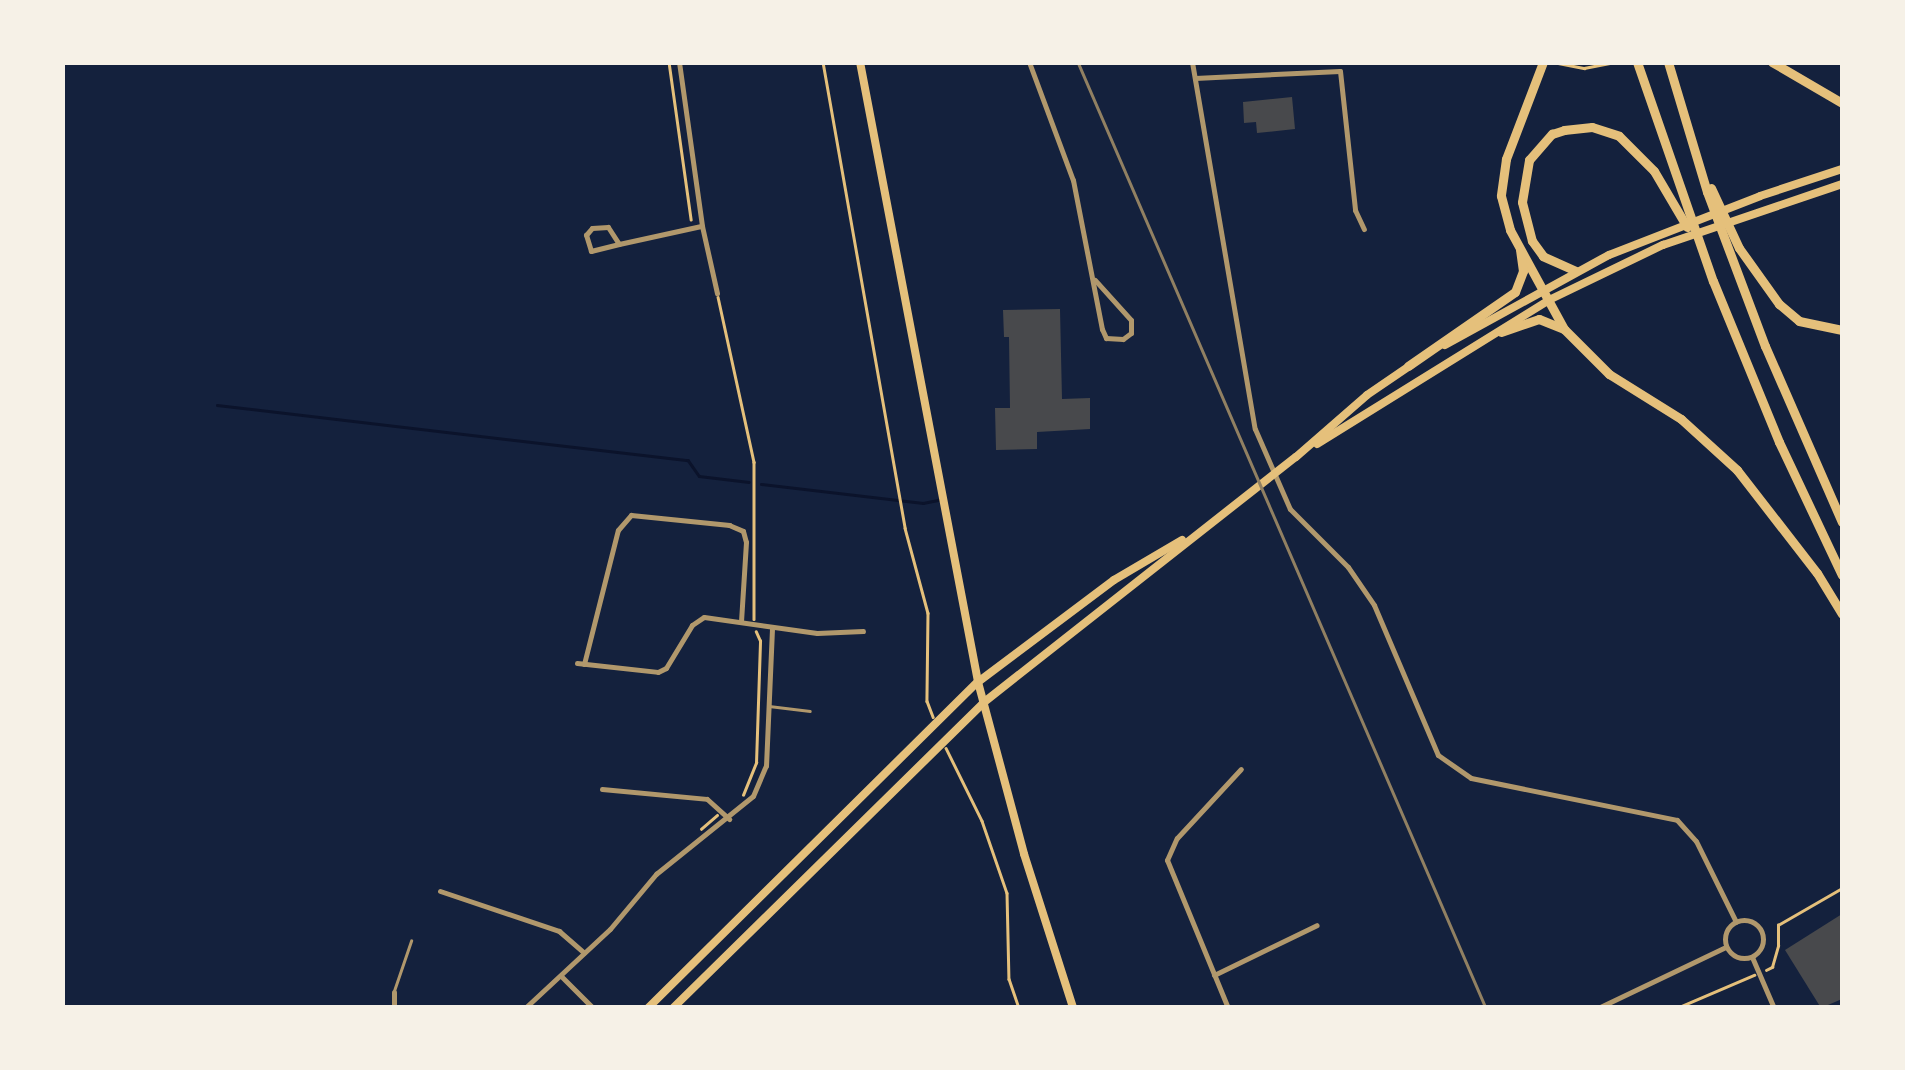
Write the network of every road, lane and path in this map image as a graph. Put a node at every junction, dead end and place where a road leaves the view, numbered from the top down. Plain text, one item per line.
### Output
1 (669, 62) edge
2 (679, 62) edge
3 (823, 62) edge
4 (860, 62) edge
5 (1029, 62) edge
6 (1192, 62) edge
7 (1340, 62) edge
8 (1543, 62) edge
9 (1553, 62) edge
10 (1614, 62) edge
11 (1636, 62) edge
12 (1668, 62) edge
13 (1772, 62) edge
14 (1340, 71) junction
15 (1196, 78) junction
16 (1842, 102) edge
17 (1698, 158) junction
18 (1842, 169) edge
19 (1842, 184) edge
20 (702, 226) junction
21 (693, 228) junction
22 (1364, 229) dead end
23 (619, 244) junction
24 (1520, 247) junction
25 (1576, 271) junction
26 (1095, 280) junction
27 (1713, 281) junction
28 (1542, 288) junction
29 (717, 293) dead end
30 (1549, 300) junction
31 (1564, 329) junction
32 (1842, 330) edge
33 (1501, 332) junction
34 (1408, 366) junction
35 (1296, 457) junction
36 (1842, 522) edge
37 (1198, 530) junction
38 (1842, 575) edge
39 (1842, 614) edge
40 (741, 621) junction
41 (772, 628) junction
42 (863, 631) dead end
43 (978, 682) junction
44 (983, 703) junction
45 (768, 706) junction
46 (810, 711) dead end
47 (933, 719) dead end
48 (946, 747) dead end
49 (1241, 769) dead end
50 (602, 789) dead end
51 (729, 819) junction
52 (1842, 888) edge
53 (440, 892) dead end
54 (1736, 922) junction
55 (1317, 926) dead end
56 (411, 942) dead end
57 (1726, 947) junction
58 (584, 953) junction
59 (1752, 957) junction
60 (1758, 974) junction
61 (1214, 975) junction
62 (562, 977) junction
63 (394, 992) joint
64 (394, 1008) edge
65 (525, 1008) edge
66 (594, 1008) edge
67 (648, 1008) edge
68 (673, 1008) edge
69 (1018, 1008) edge
70 (1073, 1008) edge
71 (1228, 1008) edge
72 (1598, 1008) edge
73 (1677, 1008) edge
74 (1774, 1008) edge

1 - 21 path
2 - 20 street
3 - 47 path
4 - 43 main road
5 - 26 street
6 - 15 street
7 - 14 street
8 - 24 highway
9 - 10 path
11 - 27 highway
12 - 17 highway
13 - 16 highway
14 - 15 street
14 - 22 street
15 - 54 street
17 - 32 highway
17 - 36 highway
18 - 25 main road
19 - 30 main road
20 - 21 street
20 - 29 street
21 - 23 street
23 - 23 street
24 - 28 highway
24 - 34 highway
25 - 27 highway
25 - 28 main road
26 - 26 street
27 - 38 highway
28 - 30 highway
28 - 34 main road
30 - 31 highway
30 - 33 main road
31 - 33 highway
31 - 39 highway
33 - 35 main road
34 - 35 main road
35 - 37 main road
37 - 43 main road
37 - 44 main road
40 - 40 street
40 - 41 street
41 - 42 street
41 - 45 street
43 - 44 main road
43 - 67 main road
44 - 68 main road
44 - 70 main road
45 - 46 lane
45 - 51 street
48 - 69 path
49 - 61 street
50 - 51 street
51 - 58 street
52 - 60 path
53 - 58 street
54 - 57 street
54 - 59 street
55 - 61 street
56 - 63 lane
57 - 59 street
57 - 72 street
58 - 62 street
59 - 60 street
60 - 73 path
60 - 74 street
61 - 71 street
62 - 65 street
62 - 66 street
63 - 64 street

